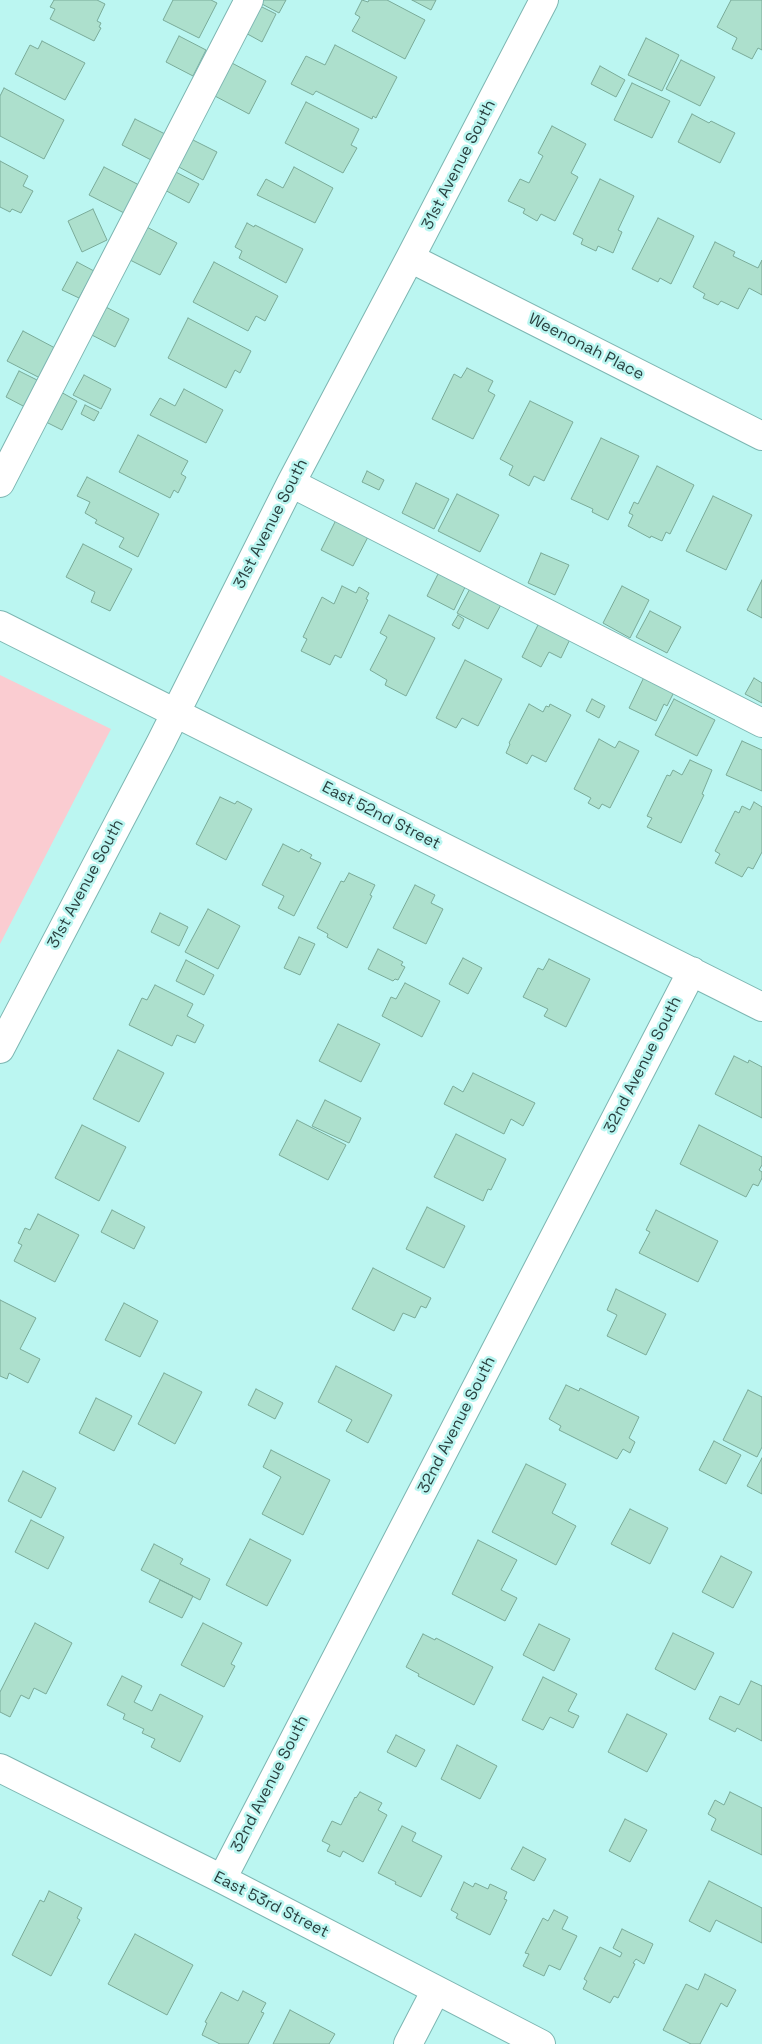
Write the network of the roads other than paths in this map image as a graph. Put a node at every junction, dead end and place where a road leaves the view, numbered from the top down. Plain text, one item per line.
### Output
1 (249, 0) edge
2 (544, 0) edge
3 (410, 258) junction
4 (762, 436) edge
5 (0, 483) edge
6 (290, 483) junction
7 (0, 625) edge
8 (175, 713) junction
9 (762, 723) edge
10 (692, 971) junction
11 (762, 1006) edge
12 (0, 1049) edge
13 (0, 1768) edge
14 (222, 1878) junction
15 (436, 1990) junction
16 (408, 2044) edge
17 (541, 2044) edge

1 - 5 street
2 - 3 street, 31st Avenue South
3 - 4 street, Weenonah Place
3 - 6 street, 31st Avenue South
6 - 8 street, 31st Avenue South
6 - 9 street
7 - 8 street, East 52nd Street
8 - 10 street, East 52nd Street
8 - 12 street, 31st Avenue South
10 - 11 street, East 52nd Street
10 - 14 street, 32nd Avenue South
13 - 14 street, East 53rd Street
14 - 15 street, East 53rd Street
15 - 16 street
15 - 17 street, East 53rd Street

